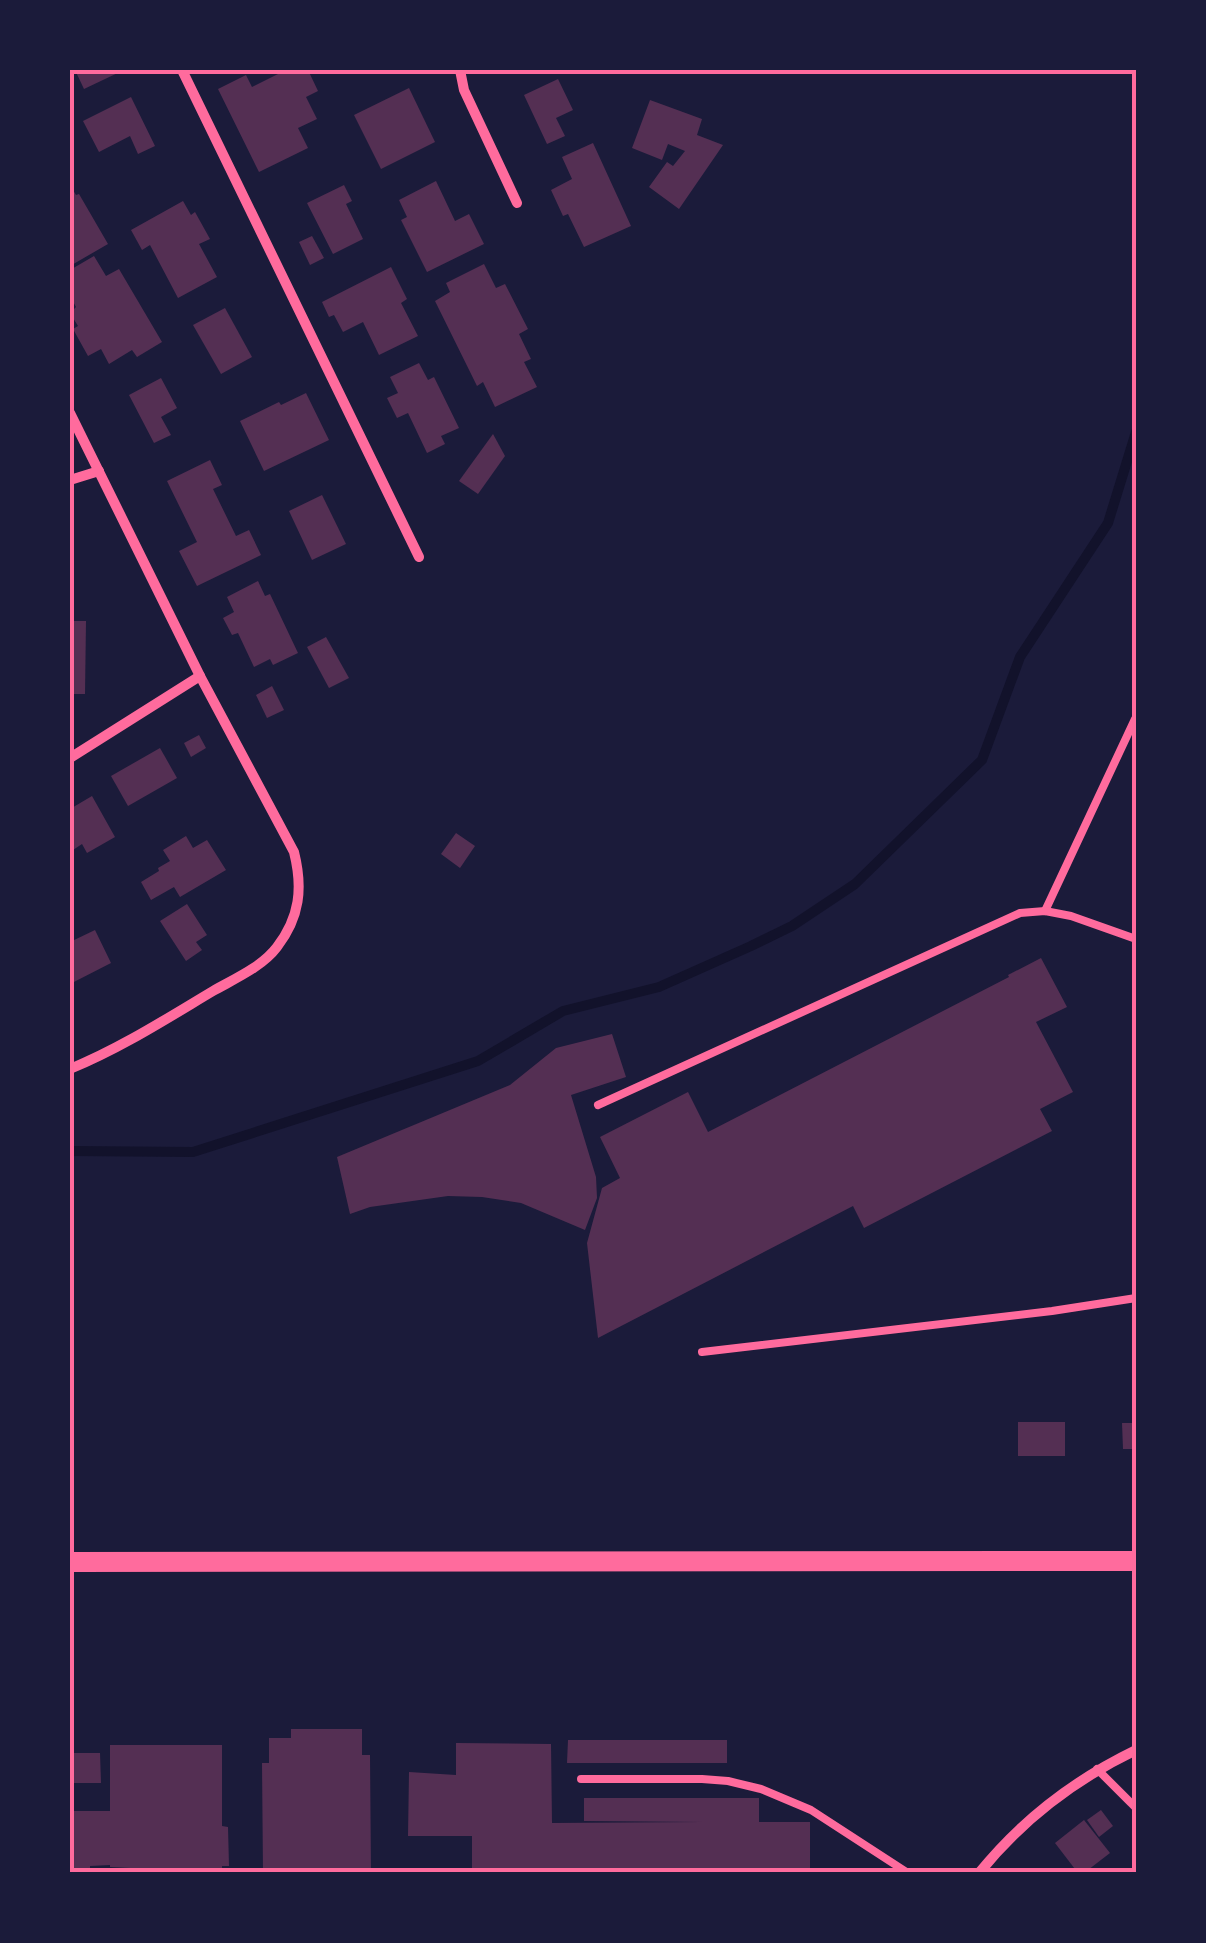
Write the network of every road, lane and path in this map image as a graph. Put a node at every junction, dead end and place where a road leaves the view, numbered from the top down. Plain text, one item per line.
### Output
1 (182, 70) edge
2 (460, 70) edge
3 (516, 203) dead end
4 (70, 413) edge
5 (99, 471) junction
6 (70, 480) edge
7 (419, 557) dead end
8 (200, 676) junction
9 (1135, 719) edge
10 (70, 758) edge
11 (1045, 910) junction
12 (1136, 939) edge
13 (70, 1069) edge
14 (598, 1105) dead end
15 (1136, 1298) edge
16 (702, 1352) dead end
17 (1136, 1561) edge
18 (70, 1562) edge
19 (1136, 1750) edge
20 (1097, 1769) junction
21 (581, 1779) dead end
22 (1136, 1808) edge
23 (908, 1873) edge
24 (978, 1873) edge

1 - 7 street
2 - 3 street
4 - 5 street
5 - 6 street
5 - 8 street
8 - 10 street
8 - 13 street
9 - 11 lane
11 - 12 lane
11 - 14 lane
15 - 16 lane
17 - 18 main road
19 - 20 street
20 - 22 lane
20 - 24 street
21 - 23 lane

